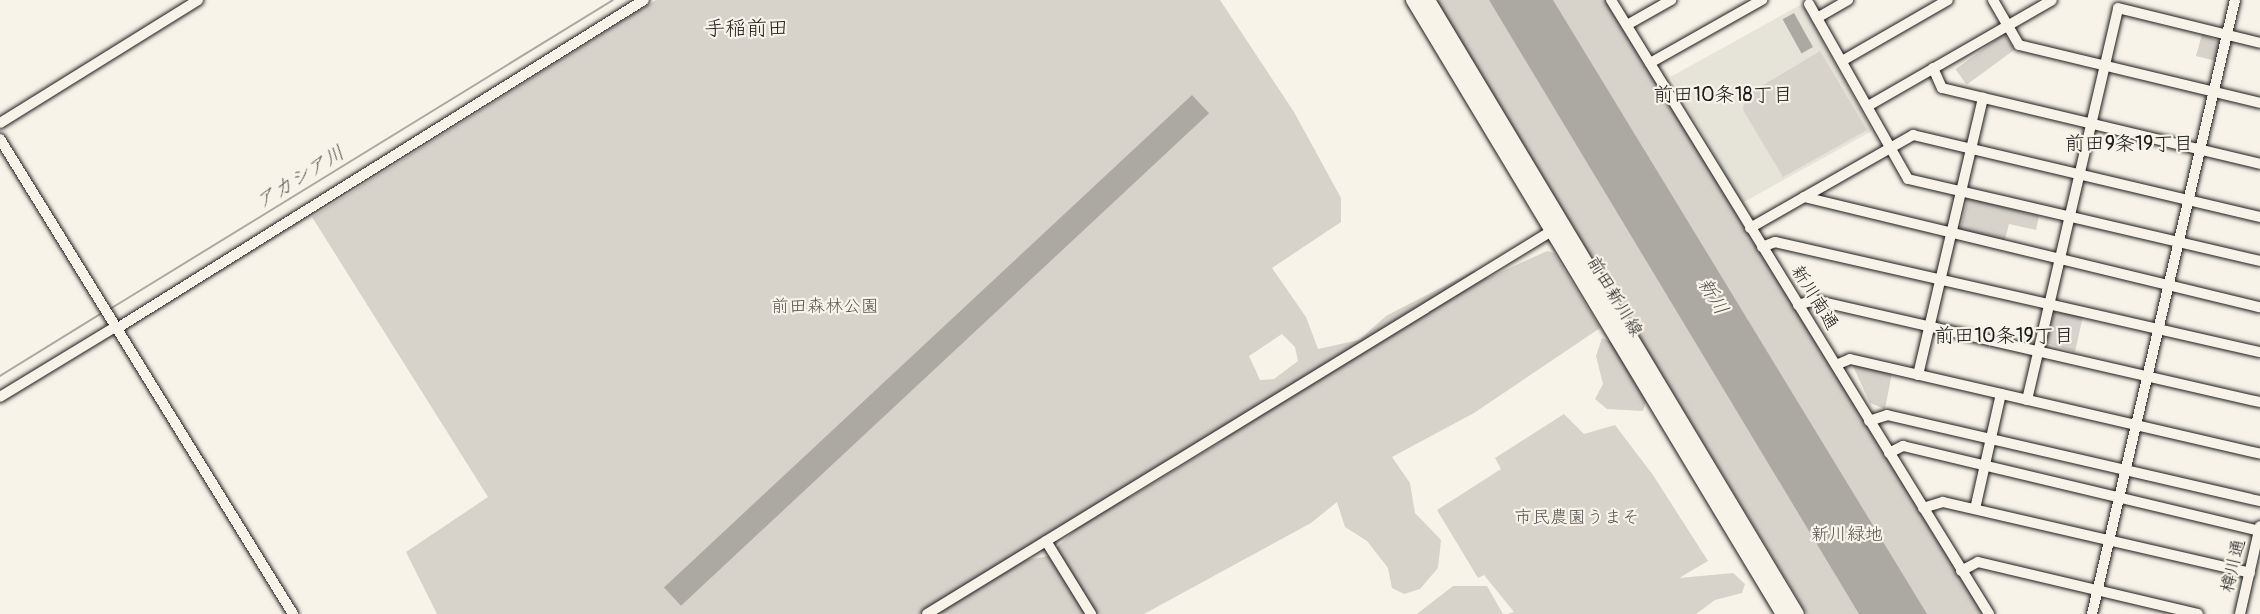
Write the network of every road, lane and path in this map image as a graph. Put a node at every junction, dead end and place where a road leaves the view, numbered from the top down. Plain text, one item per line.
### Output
1 (198, 0) edge
2 (644, 0) edge
3 (1413, 0) edge
4 (1428, 0) edge
5 (1611, 0) edge
6 (1671, 0) edge
7 (1762, 0) edge
8 (1848, 0) edge
9 (1948, 0) edge
10 (1993, 0) edge
11 (2052, 0) edge
12 (2235, 0) edge
13 (1809, 4) dead end
14 (1817, 18) junction
15 (1627, 25) junction
16 (2007, 26) junction
17 (2227, 35) junction
18 (2260, 43) edge
19 (1842, 61) junction
20 (1650, 63) junction
21 (2105, 66) junction
22 (1933, 68) junction
23 (2214, 93) junction
24 (1983, 98) junction
25 (2260, 104) edge
26 (1868, 106) junction
27 (0, 123) edge
28 (2092, 124) junction
29 (0, 139) edge
30 (1891, 148) junction
31 (1971, 149) junction
32 (2200, 150) junction
33 (2260, 164) edge
34 (2080, 174) junction
35 (1961, 191) junction
36 (1804, 197) junction
37 (2189, 200) junction
38 (2070, 216) junction
39 (2260, 217) edge
40 (1558, 227) junction
41 (1750, 228) junction
42 (1950, 234) junction
43 (2179, 242) junction
44 (1762, 247) junction
45 (2060, 260) junction
46 (2260, 261) edge
47 (1940, 279) junction
48 (2169, 286) junction
49 (2049, 304) junction
50 (1798, 305) junction
51 (2260, 307) edge
52 (115, 326) junction
53 (1929, 326) junction
54 (2158, 329) junction
55 (2038, 351) junction
56 (2260, 352) edge
57 (1836, 365) junction
58 (1918, 375) junction
59 (2148, 377) junction
60 (2001, 394) junction
61 (0, 397) edge
62 (2027, 400) junction
63 (2260, 402) edge
64 (1869, 421) junction
65 (2136, 425) junction
66 (1990, 439) junction
67 (1889, 453) junction
68 (2260, 454) edge
69 (1984, 465) junction
70 (2126, 470) junction
71 (2118, 497) junction
72 (2260, 501) edge
73 (1923, 508) junction
74 (1975, 509) junction
75 (2259, 528) edge
76 (2109, 540) junction
77 (1046, 542) junction
78 (1961, 570) junction
79 (2250, 573) junction
80 (2098, 590) junction
81 (293, 614) edge
82 (927, 614) edge
83 (1091, 614) edge
84 (1783, 614) edge
85 (1797, 614) edge
86 (1989, 614) edge
87 (2092, 614) edge
88 (2198, 614) edge
89 (2240, 614) edge

1 - 27 street
2 - 52 street
3 - 40 main road, 前田新川線
4 - 40 main road, 前田新川線
5 - 15 street, 新川南通
6 - 15 street
7 - 20 street
8 - 14 street
9 - 19 street
10 - 16 street
11 - 16 street
12 - 17 street
13 - 14 street
14 - 19 street
15 - 20 street, 新川南通
16 - 21 street
16 - 22 street
17 - 18 street
17 - 21 street
17 - 23 street
19 - 26 street
20 - 41 street, 新川南通
21 - 23 street
21 - 28 street
22 - 24 street
22 - 26 street
23 - 25 street
23 - 32 street
24 - 28 street
24 - 31 street
26 - 30 street
28 - 32 street
28 - 34 street
29 - 52 street
30 - 31 street
30 - 35 street
30 - 36 street
31 - 34 street
31 - 35 street
32 - 33 street
32 - 37 street
34 - 37 street
34 - 38 street
35 - 38 street
35 - 42 street
36 - 41 street
36 - 42 street
37 - 39 street
37 - 43 street
38 - 43 street
38 - 45 street
40 - 77 street
40 - 84 main road, 前田新川線
40 - 85 main road, 前田新川線
41 - 44 street, 新川南通
42 - 45 street
42 - 47 street
43 - 46 street
43 - 48 street
44 - 47 street
44 - 50 street, 新川南通
45 - 48 street
45 - 49 street
47 - 49 street
47 - 53 street
48 - 51 street
48 - 54 street
49 - 54 street
49 - 55 street
50 - 53 street
50 - 57 street, 新川南通
52 - 61 street
52 - 81 street
53 - 55 street
53 - 58 street
54 - 56 street
54 - 59 street
55 - 59 street
55 - 62 street
57 - 58 street
57 - 64 street, 新川南通
58 - 60 street
59 - 63 street
59 - 65 street
60 - 62 street
60 - 66 street
62 - 65 street
64 - 66 street
64 - 67 street, 新川南通
65 - 68 street
65 - 70 street
66 - 69 street
66 - 70 street
67 - 69 street
67 - 73 street, 新川南通
69 - 71 street
69 - 74 street
70 - 71 street
70 - 72 street
71 - 75 street
71 - 76 street
73 - 74 street
73 - 78 street, 新川南通
74 - 76 street
75 - 79 street, 樽川通
76 - 79 street
76 - 80 street
77 - 82 street
77 - 83 street
78 - 80 street
78 - 86 street, 新川南通
79 - 89 street, 樽川通
80 - 87 street
80 - 88 street

